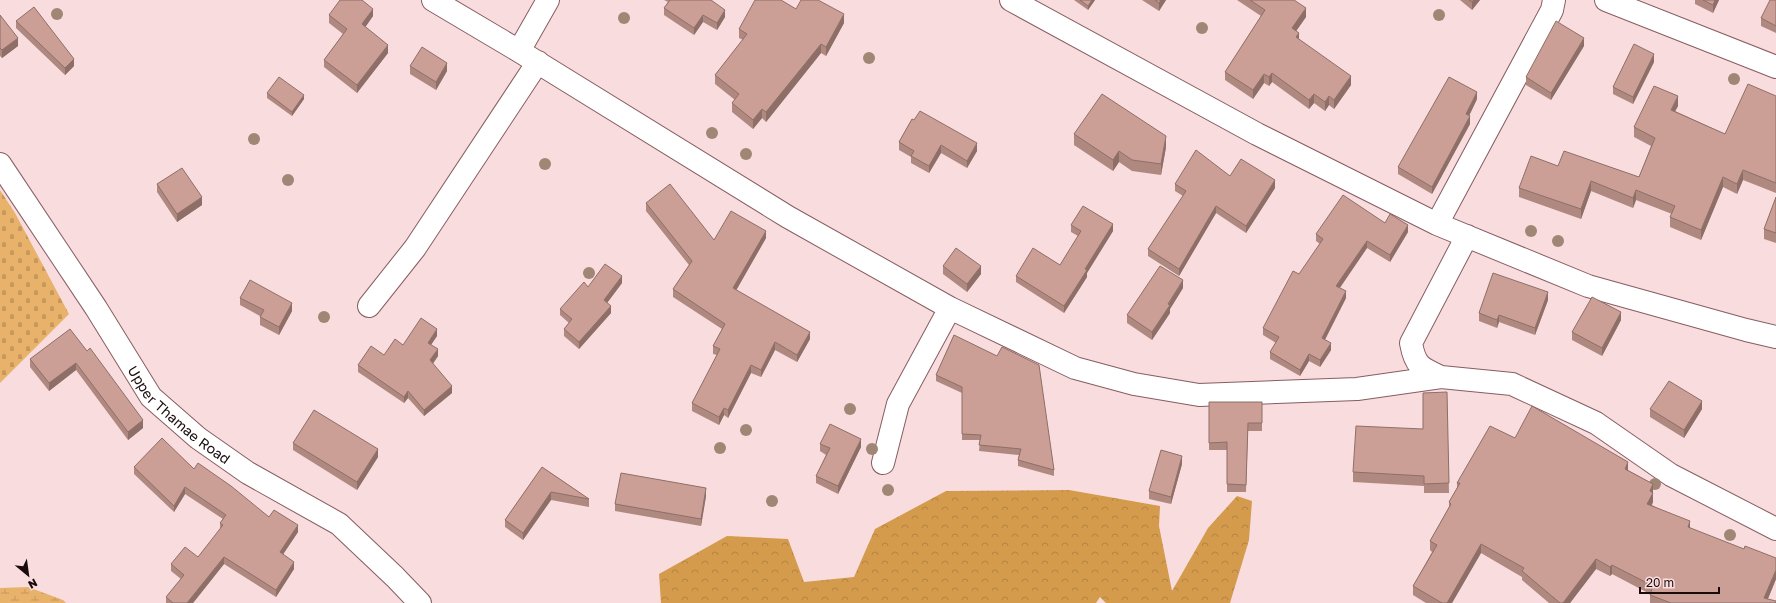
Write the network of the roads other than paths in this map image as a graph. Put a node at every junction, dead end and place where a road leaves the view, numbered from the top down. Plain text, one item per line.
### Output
1 (433, 0) edge
2 (548, 0) edge
3 (1011, 0) edge
4 (1554, 0) edge
5 (1606, 0) edge
6 (519, 51) junction
7 (538, 62) junction
8 (1776, 67) edge
9 (0, 164) edge
10 (1437, 224) junction
11 (1467, 236) junction
12 (368, 306) dead end
13 (950, 308) junction
14 (1776, 337) edge
15 (1441, 377) junction
16 (883, 463) dead end
17 (1776, 529) edge
18 (420, 603) edge

1 - 6 street
2 - 6 street
3 - 10 street
4 - 10 street
5 - 8 street
6 - 7 street
7 - 12 street
7 - 13 street
9 - 18 street, Upper Thamae Road
10 - 11 street
11 - 14 street
11 - 15 street
13 - 15 street
13 - 16 street
15 - 17 street

